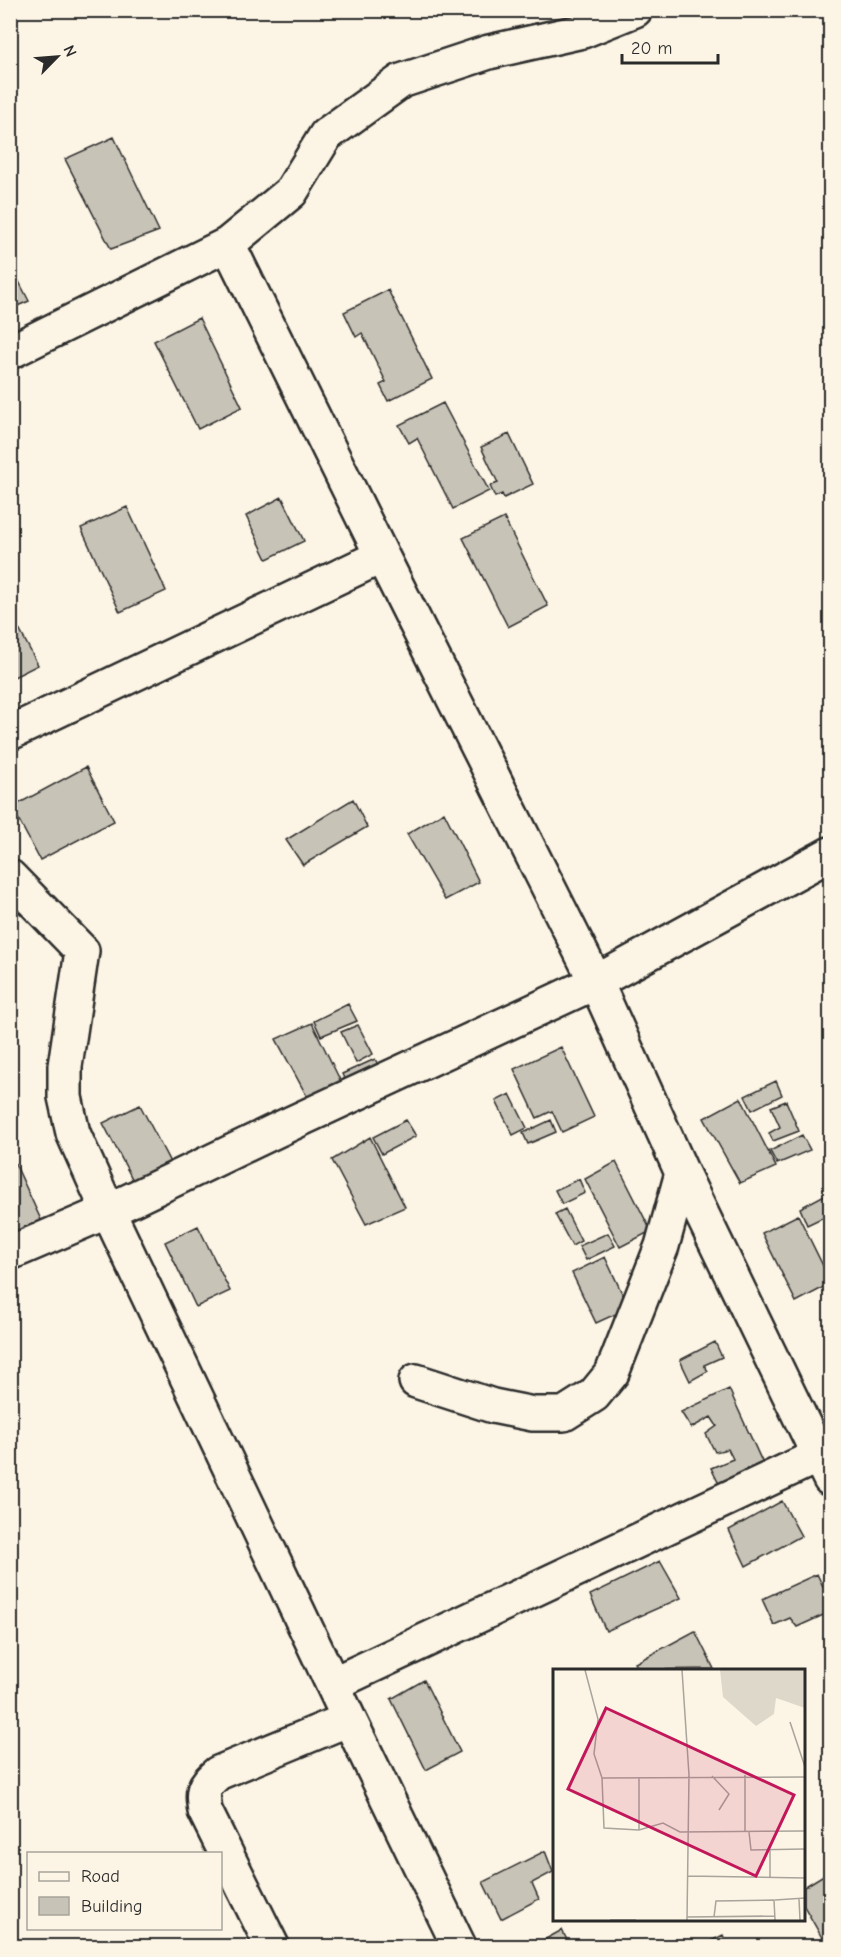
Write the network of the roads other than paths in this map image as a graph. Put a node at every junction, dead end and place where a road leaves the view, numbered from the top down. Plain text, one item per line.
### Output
1 (635, 10) edge
2 (228, 244) junction
3 (10, 352) edge
4 (382, 556) junction
5 (10, 733) edge
6 (831, 854) edge
7 (10, 878) edge
8 (596, 982) junction
9 (682, 1173) junction
10 (108, 1211) junction
11 (10, 1254) edge
12 (417, 1381) dead end
13 (825, 1467) edge
14 (333, 1684) junction
15 (349, 1719) junction
16 (272, 1947) edge
17 (459, 1947) edge

1 - 2 street
2 - 3 street
2 - 4 street
4 - 5 street
4 - 8 street
6 - 8 street
7 - 10 street
8 - 9 street
8 - 10 street
9 - 12 street
9 - 13 street
10 - 11 street
10 - 14 street
13 - 14 street
14 - 15 street
15 - 16 street
15 - 17 street

